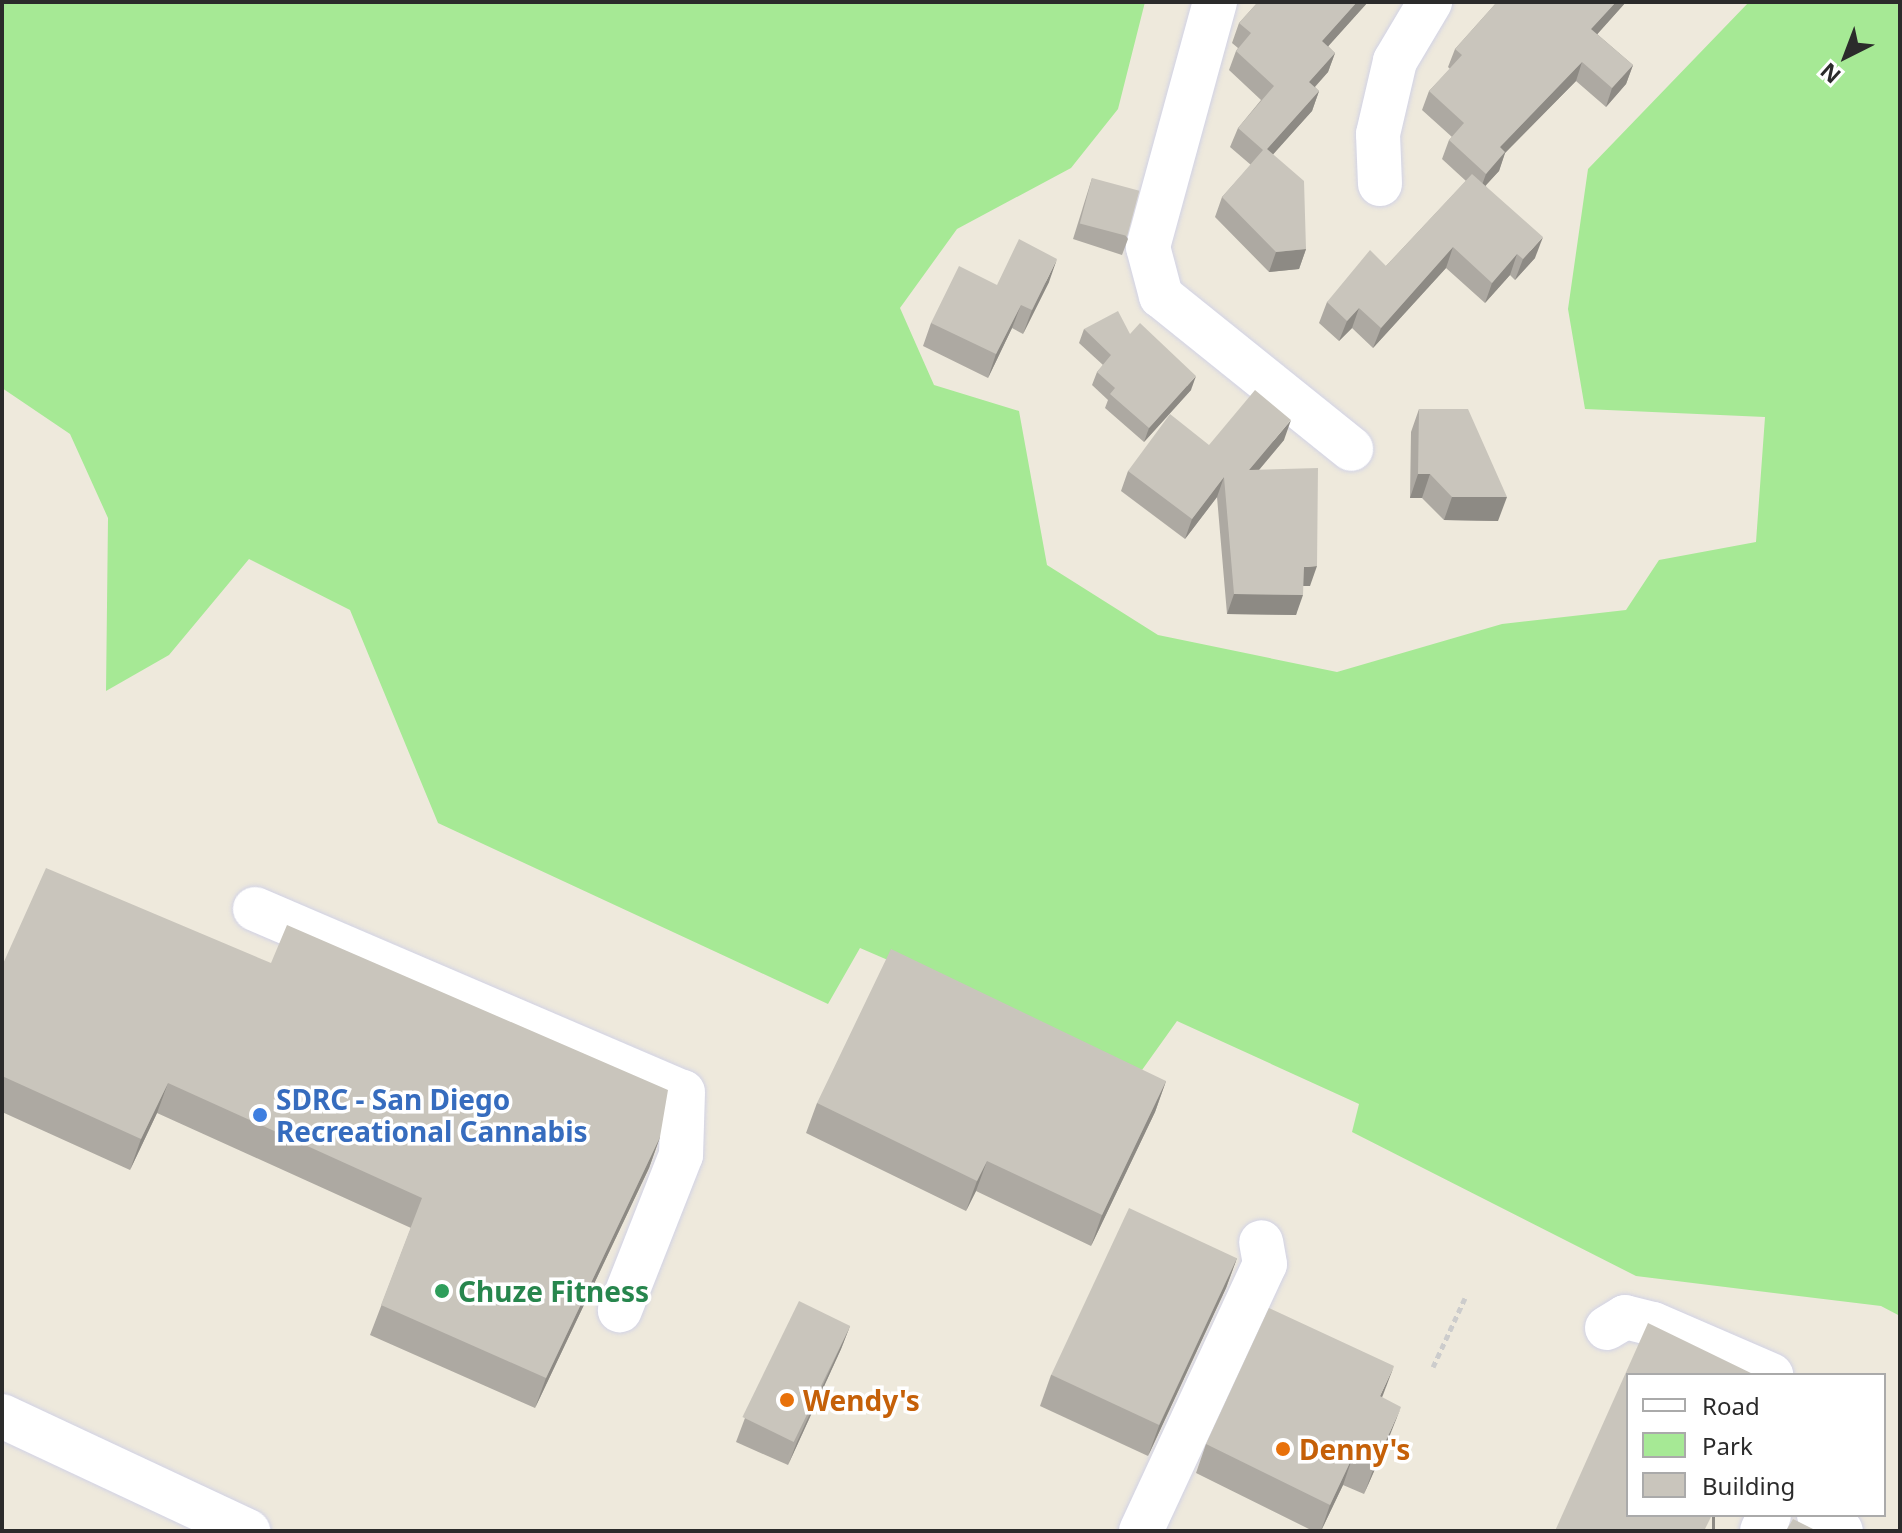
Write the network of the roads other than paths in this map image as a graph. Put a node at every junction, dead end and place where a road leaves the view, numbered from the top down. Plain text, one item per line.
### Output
1 (1215, 2) edge
2 (1430, 2) edge
3 (1380, 184) dead end
4 (1351, 449) dead end
5 (255, 909) dead end
6 (1261, 1242) dead end
7 (620, 1310) dead end
8 (1607, 1328) dead end
9 (1766, 1373) edge
10 (2, 1416) edge
11 (1822, 1517) edge
12 (248, 1531) edge
13 (1141, 1531) edge
14 (1841, 1531) edge

1 - 4 street
2 - 3 street
5 - 7 street
6 - 13 street
8 - 9 street
10 - 12 street
11 - 14 street

